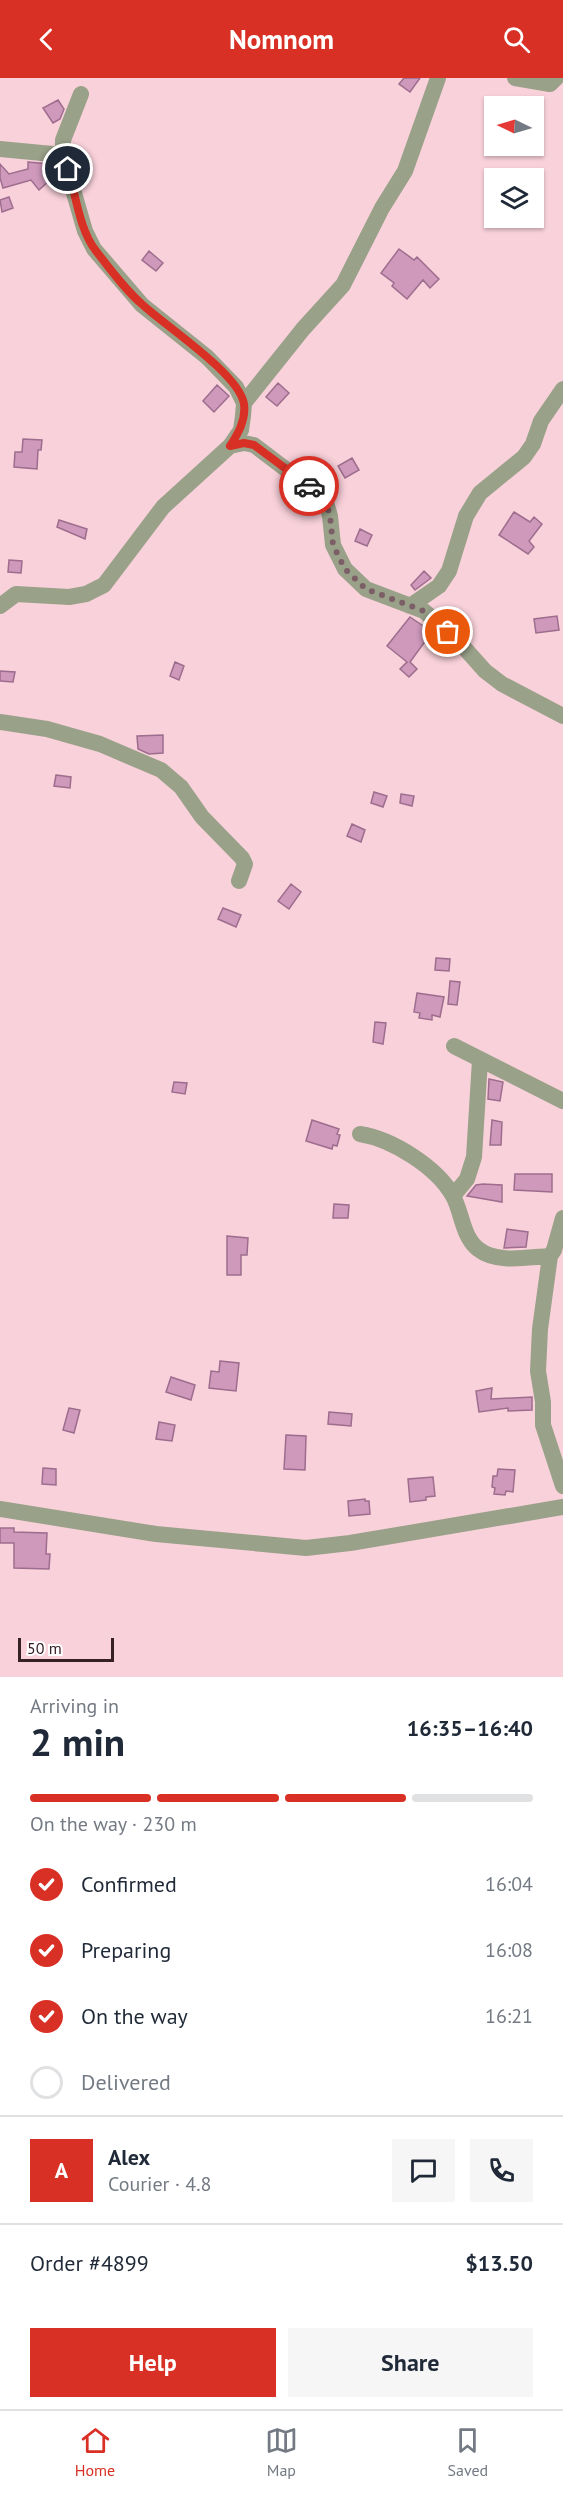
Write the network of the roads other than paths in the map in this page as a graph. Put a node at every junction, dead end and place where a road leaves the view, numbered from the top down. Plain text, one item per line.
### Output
1 (438, 78) edge
2 (515, 78) edge
3 (556, 78) edge
4 (81, 94) dead end
5 (0, 149) edge
6 (63, 155) junction
7 (563, 389) edge
8 (244, 403) junction
9 (230, 446) junction
10 (0, 606) edge
11 (410, 606) junction
12 (563, 716) edge
13 (0, 722) edge
14 (239, 881) dead end
15 (454, 1046) dead end
16 (480, 1060) junction
17 (563, 1101) edge
18 (360, 1134) dead end
19 (453, 1196) junction
20 (563, 1218) edge
21 (550, 1256) junction
22 (563, 1486) edge
23 (563, 1507) edge
24 (0, 1509) edge

1 - 8 street
2 - 3 street
4 - 6 street
5 - 6 street
6 - 8 street
7 - 11 street
8 - 9 street
9 - 10 street
9 - 11 street
11 - 12 street
13 - 14 street
15 - 16 street
16 - 17 street
16 - 19 street
18 - 19 street
19 - 21 street
20 - 21 street
21 - 22 street
23 - 24 street

